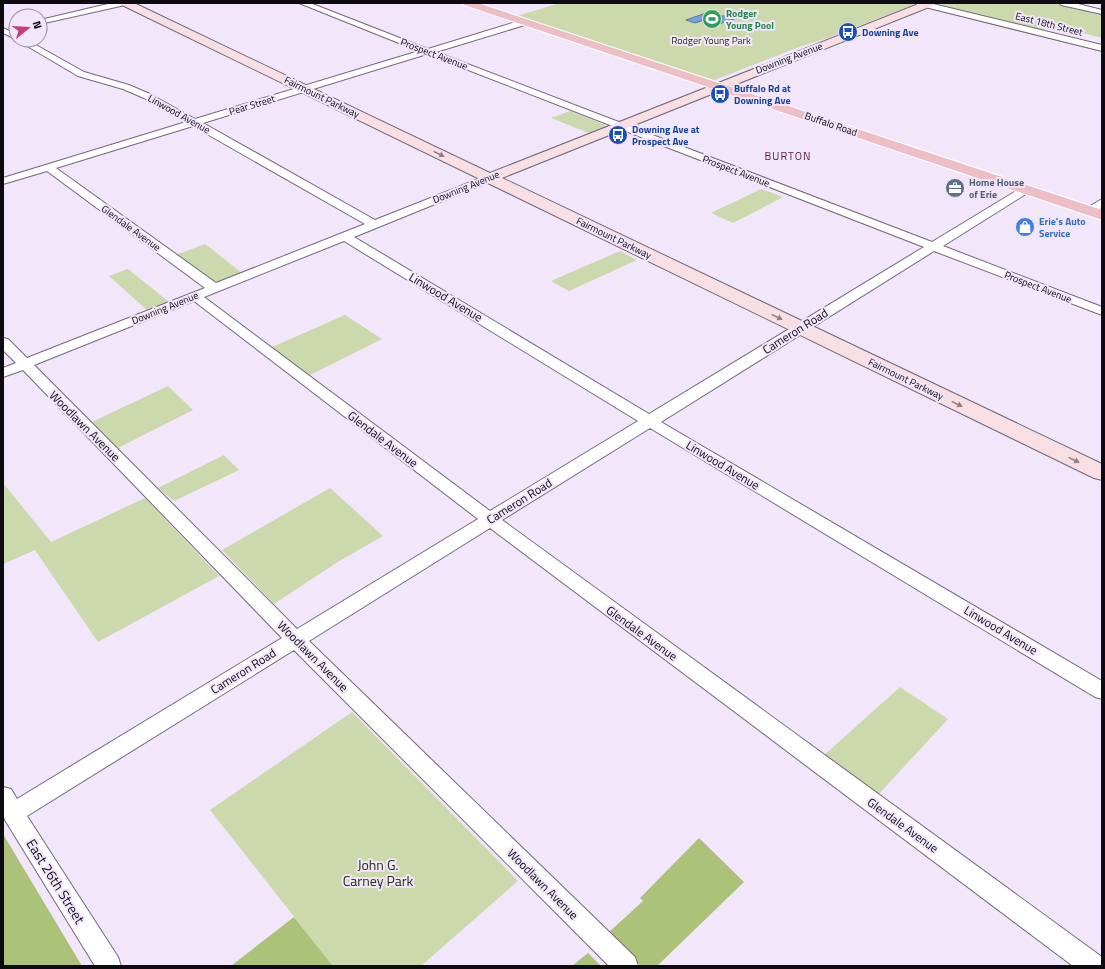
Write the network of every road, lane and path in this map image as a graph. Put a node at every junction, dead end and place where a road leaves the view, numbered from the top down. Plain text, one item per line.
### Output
1 (122, 3) edge
2 (126, 3) edge
3 (141, 3) edge
4 (303, 3) edge
5 (468, 3) edge
6 (925, 3) edge
7 (1064, 3) edge
8 (1102, 12) edge
9 (48, 20) edge
10 (525, 22) junction
11 (35, 48) edge
12 (1102, 48) edge
13 (428, 52) junction
14 (310, 87) junction
15 (718, 87) junction
16 (195, 122) junction
17 (618, 126) junction
18 (48, 167) junction
19 (496, 175) junction
20 (3, 181) edge
21 (1025, 190) junction
22 (1102, 202) edge
23 (1089, 211) junction
24 (1102, 215) edge
25 (374, 224) junction
26 (345, 236) junction
27 (932, 247) junction
28 (214, 288) junction
29 (194, 296) junction
30 (1102, 311) edge
31 (806, 324) junction
32 (3, 342) edge
33 (24, 364) junction
34 (3, 373) edge
35 (649, 421) junction
36 (1102, 456) edge
37 (1102, 473) edge
38 (489, 520) junction
39 (295, 639) junction
40 (1102, 690) edge
41 (8, 804) edge
42 (109, 966) edge
43 (626, 966) edge
44 (1093, 966) edge

1 - 9 street
2 - 14 street, Fairmount Parkway
3 - 14 street, Fairmount Parkway
4 - 13 street, Prospect Avenue
5 - 10 main road, Buffalo Road
6 - 12 street, East 18th Street
6 - 15 street, Downing Avenue
7 - 8 street
10 - 13 street, Pear Street
10 - 15 main road, Buffalo Road
11 - 16 street, Linwood Avenue
13 - 14 street, Pear Street
13 - 17 street, Prospect Avenue
14 - 16 street, Pear Street
14 - 19 street, Fairmount Parkway
15 - 17 street, Downing Avenue
15 - 21 main road, Buffalo Road
16 - 18 street, Pear Street
16 - 25 street, Linwood Avenue
17 - 19 street, Downing Avenue
17 - 27 street, Prospect Avenue
18 - 20 street, Pear Street
18 - 28 street, Glendale Avenue
19 - 25 street, Downing Avenue
19 - 31 street, Fairmount Parkway
21 - 23 main road, Buffalo Road
21 - 27 street, Cameron Road
22 - 23 street
23 - 24 main road, Buffalo Road
25 - 26 street, Downing Avenue
26 - 28 street, Downing Avenue
26 - 35 street, Linwood Avenue
27 - 30 street, Prospect Avenue
27 - 31 street, Cameron Road
28 - 29 street, Downing Avenue
29 - 33 street, Downing Avenue
29 - 38 street, Glendale Avenue
31 - 35 street, Cameron Road
31 - 36 street, Fairmount Parkway
31 -> 37 street, Fairmount Parkway
32 - 33 street, Woodlawn Avenue
33 - 34 street, Downing Avenue
33 - 39 street, Woodlawn Avenue
35 - 38 street, Cameron Road
35 - 40 street, Linwood Avenue
38 - 39 street, Cameron Road
38 - 44 street, Glendale Avenue
39 - 41 street, Cameron Road
39 - 43 street, Woodlawn Avenue
41 - 42 street, East 26th Street

